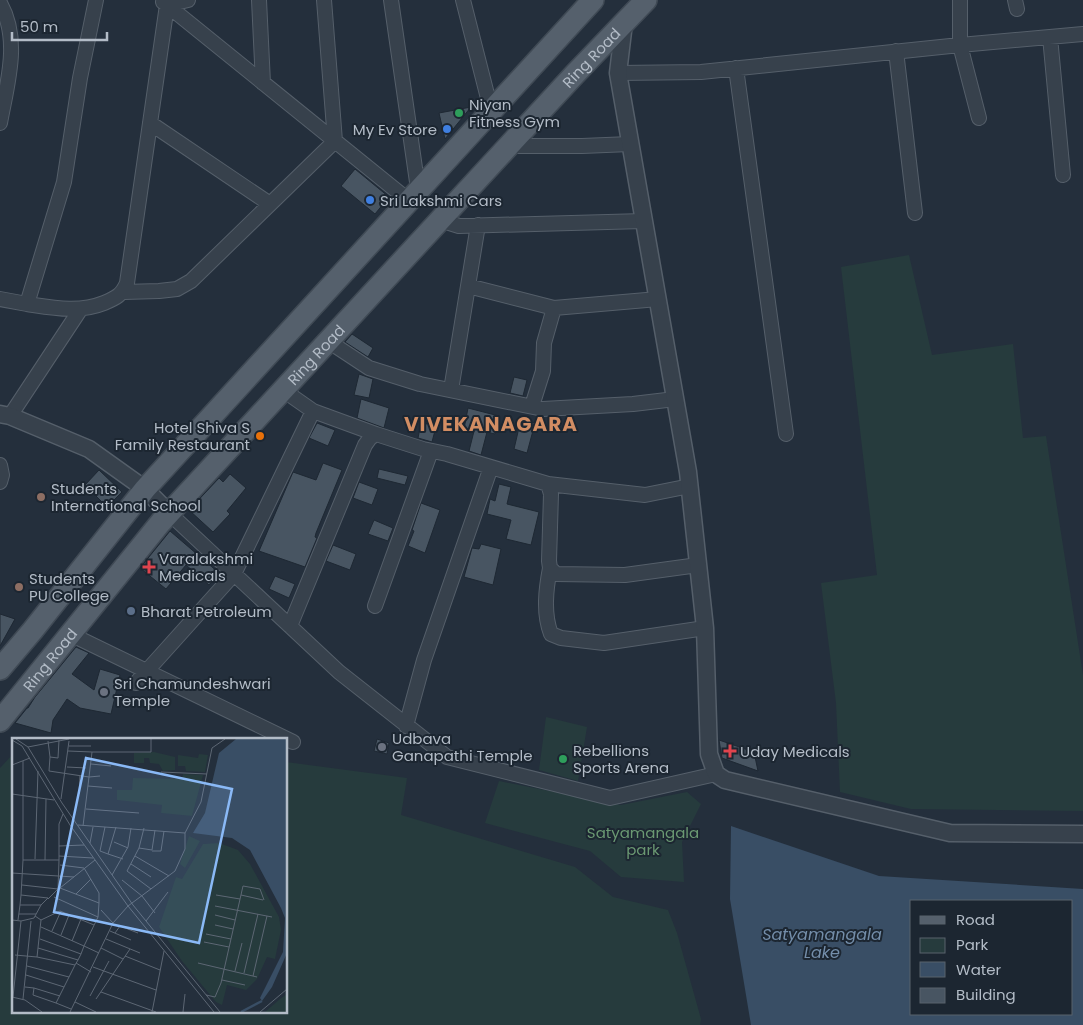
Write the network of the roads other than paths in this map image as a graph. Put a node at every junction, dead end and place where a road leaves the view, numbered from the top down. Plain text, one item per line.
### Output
1 (96, 0) edge
2 (188, 0) edge
3 (259, 0) edge
4 (324, 0) edge
5 (391, 0) edge
6 (464, 0) edge
7 (593, 0) edge
8 (646, 0) edge
9 (960, 0) edge
10 (0, 3) edge
11 (164, 3) edge
12 (624, 23) junction
13 (1083, 34) edge
14 (1050, 37) junction
15 (960, 45) junction
16 (6, 48) edge
17 (896, 51) junction
18 (736, 68) junction
19 (618, 73) junction
20 (263, 83) junction
21 (491, 110) junction
22 (1, 114) edge
23 (979, 118) dead end
24 (150, 123) junction
25 (335, 141) junction
26 (630, 144) junction
27 (509, 146) junction
28 (1063, 175) dead end
29 (413, 195) junction
30 (270, 204) junction
31 (916, 213) dead end
32 (440, 220) junction
33 (644, 221) junction
34 (478, 225) junction
35 (468, 286) junction
36 (124, 292) junction
37 (0, 299) edge
38 (658, 300) junction
39 (27, 304) junction
40 (554, 308) junction
41 (80, 310) junction
42 (328, 341) junction
43 (283, 390) junction
44 (451, 390) junction
45 (675, 399) junction
46 (532, 406) junction
47 (313, 411) junction
48 (5, 415) edge
49 (376, 434) junction
50 (786, 434) dead end
51 (431, 451) junction
52 (0, 465) edge
53 (491, 467) junction
54 (0, 482) edge
55 (548, 484) junction
56 (690, 486) junction
57 (145, 488) junction
58 (169, 513) junction
59 (698, 565) junction
60 (550, 568) junction
61 (234, 574) junction
62 (375, 606) dead end
63 (290, 626) junction
64 (706, 628) junction
65 (70, 634) junction
66 (0, 669) edge
67 (147, 670) junction
68 (136, 684) dead end
69 (0, 721) edge
70 (406, 726) junction
71 (285, 738) edge
72 (288, 740) edge
73 (293, 742) dead end
74 (716, 774) junction
75 (1083, 834) edge

1 - 39 street
2 - 11 street
3 - 20 street
4 - 25 street
5 - 29 street
6 - 21 street
7 - 21 main road, Ring Road
8 - 12 main road, Ring Road
9 - 15 street
10 - 16 street
11 - 20 street
11 - 24 street
12 - 19 street
12 - 27 main road, Ring Road
13 - 14 street
14 - 15 street
14 - 28 street
15 - 17 street
15 - 23 street
16 - 22 street
17 - 18 street
17 - 31 street
18 - 19 street
18 - 50 street
19 - 26 street
20 - 25 street
21 - 29 main road, Ring Road
24 - 30 street
24 - 36 street
25 - 29 street
25 - 30 street
26 - 27 street
26 - 33 street
27 - 32 main road, Ring Road
29 - 32 main road
29 - 57 main road, Ring Road
30 - 36 street
32 - 34 street
32 - 42 main road, Ring Road
33 - 34 street
33 - 38 street
34 - 35 street
35 - 40 street
35 - 44 street
36 - 41 street
37 - 39 street
38 - 40 street
38 - 45 street
39 - 41 street
40 - 46 street
41 - 48 street
42 - 43 main road, Ring Road
42 - 44 street
43 - 47 street
43 - 58 main road, Ring Road
44 - 46 street
45 - 46 street
45 - 56 street
47 - 49 street
47 - 61 street
48 - 57 street
49 - 51 street
49 - 63 street
51 - 53 street
51 - 62 street
52 - 54 street
53 - 55 street
53 - 70 street
55 - 56 street
55 - 60 street
56 - 59 street
57 - 58 street
57 - 66 main road, Ring Road
58 - 61 street
58 - 65 main road, Ring Road
59 - 60 street
59 - 64 street
60 - 64 street
61 - 63 street
61 - 67 street
63 - 70 street
64 - 74 street
65 - 67 street
65 - 69 main road, Ring Road
67 - 68 street
67 - 71 street
70 - 74 street
72 - 73 street
74 - 75 street

